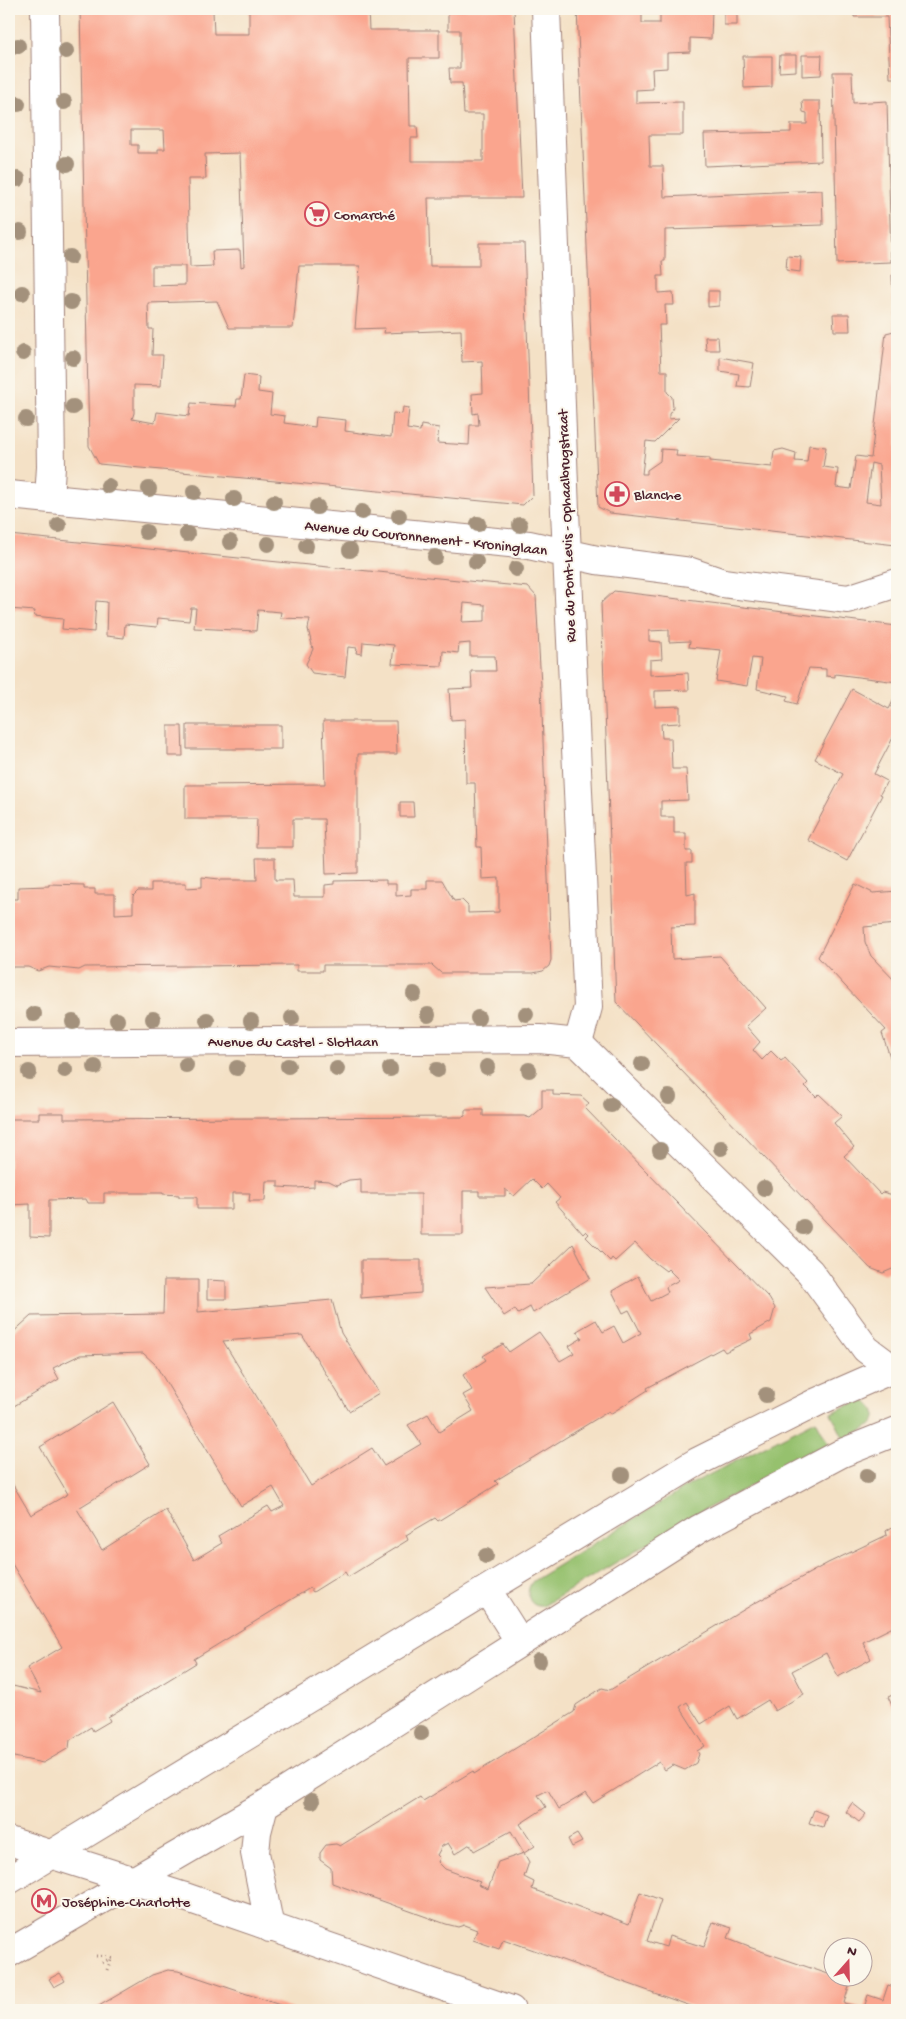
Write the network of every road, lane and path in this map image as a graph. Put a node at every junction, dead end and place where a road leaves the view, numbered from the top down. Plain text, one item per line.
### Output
1 (46, 9) edge
2 (546, 9) edge
3 (9, 494) edge
4 (49, 498) junction
5 (567, 554) junction
6 (897, 583) edge
7 (578, 1042) junction
8 (9, 1043) edge
9 (896, 1369) edge
10 (897, 1431) edge
11 (487, 1590) junction
12 (520, 1642) junction
13 (264, 1804) junction
14 (9, 1841) edge
15 (51, 1854) junction
16 (9, 1880) edge
17 (133, 1881) junction
18 (270, 1928) junction
19 (9, 1954) edge
20 (96, 1956) dead end
21 (112, 1957) junction
22 (102, 1963) dead end
23 (107, 1970) dead end
24 (511, 2010) edge

1 - 4 street
2 - 5 street, Rue du Pont-Levis - Ophaalbrugstraat
3 - 4 street, Avenue du Couronnement - Kroninglaan
4 - 5 street, Avenue du Couronnement - Kroninglaan
5 - 6 street, Avenue du Couronnement - Kroninglaan
5 - 7 street, Rue du Pont-Levis - Ophaalbrugstraat
7 - 8 street, Avenue du Castel - Slotlaan
7 - 9 street
9 - 11 street
10 - 12 street
11 - 12 street
11 - 15 street
12 - 13 street
13 - 17 street
13 - 18 street
14 - 15 street
15 - 16 street
15 - 17 street
17 - 18 street
17 - 19 street
18 - 24 street
20 - 21 path
21 - 22 path
21 - 23 path

